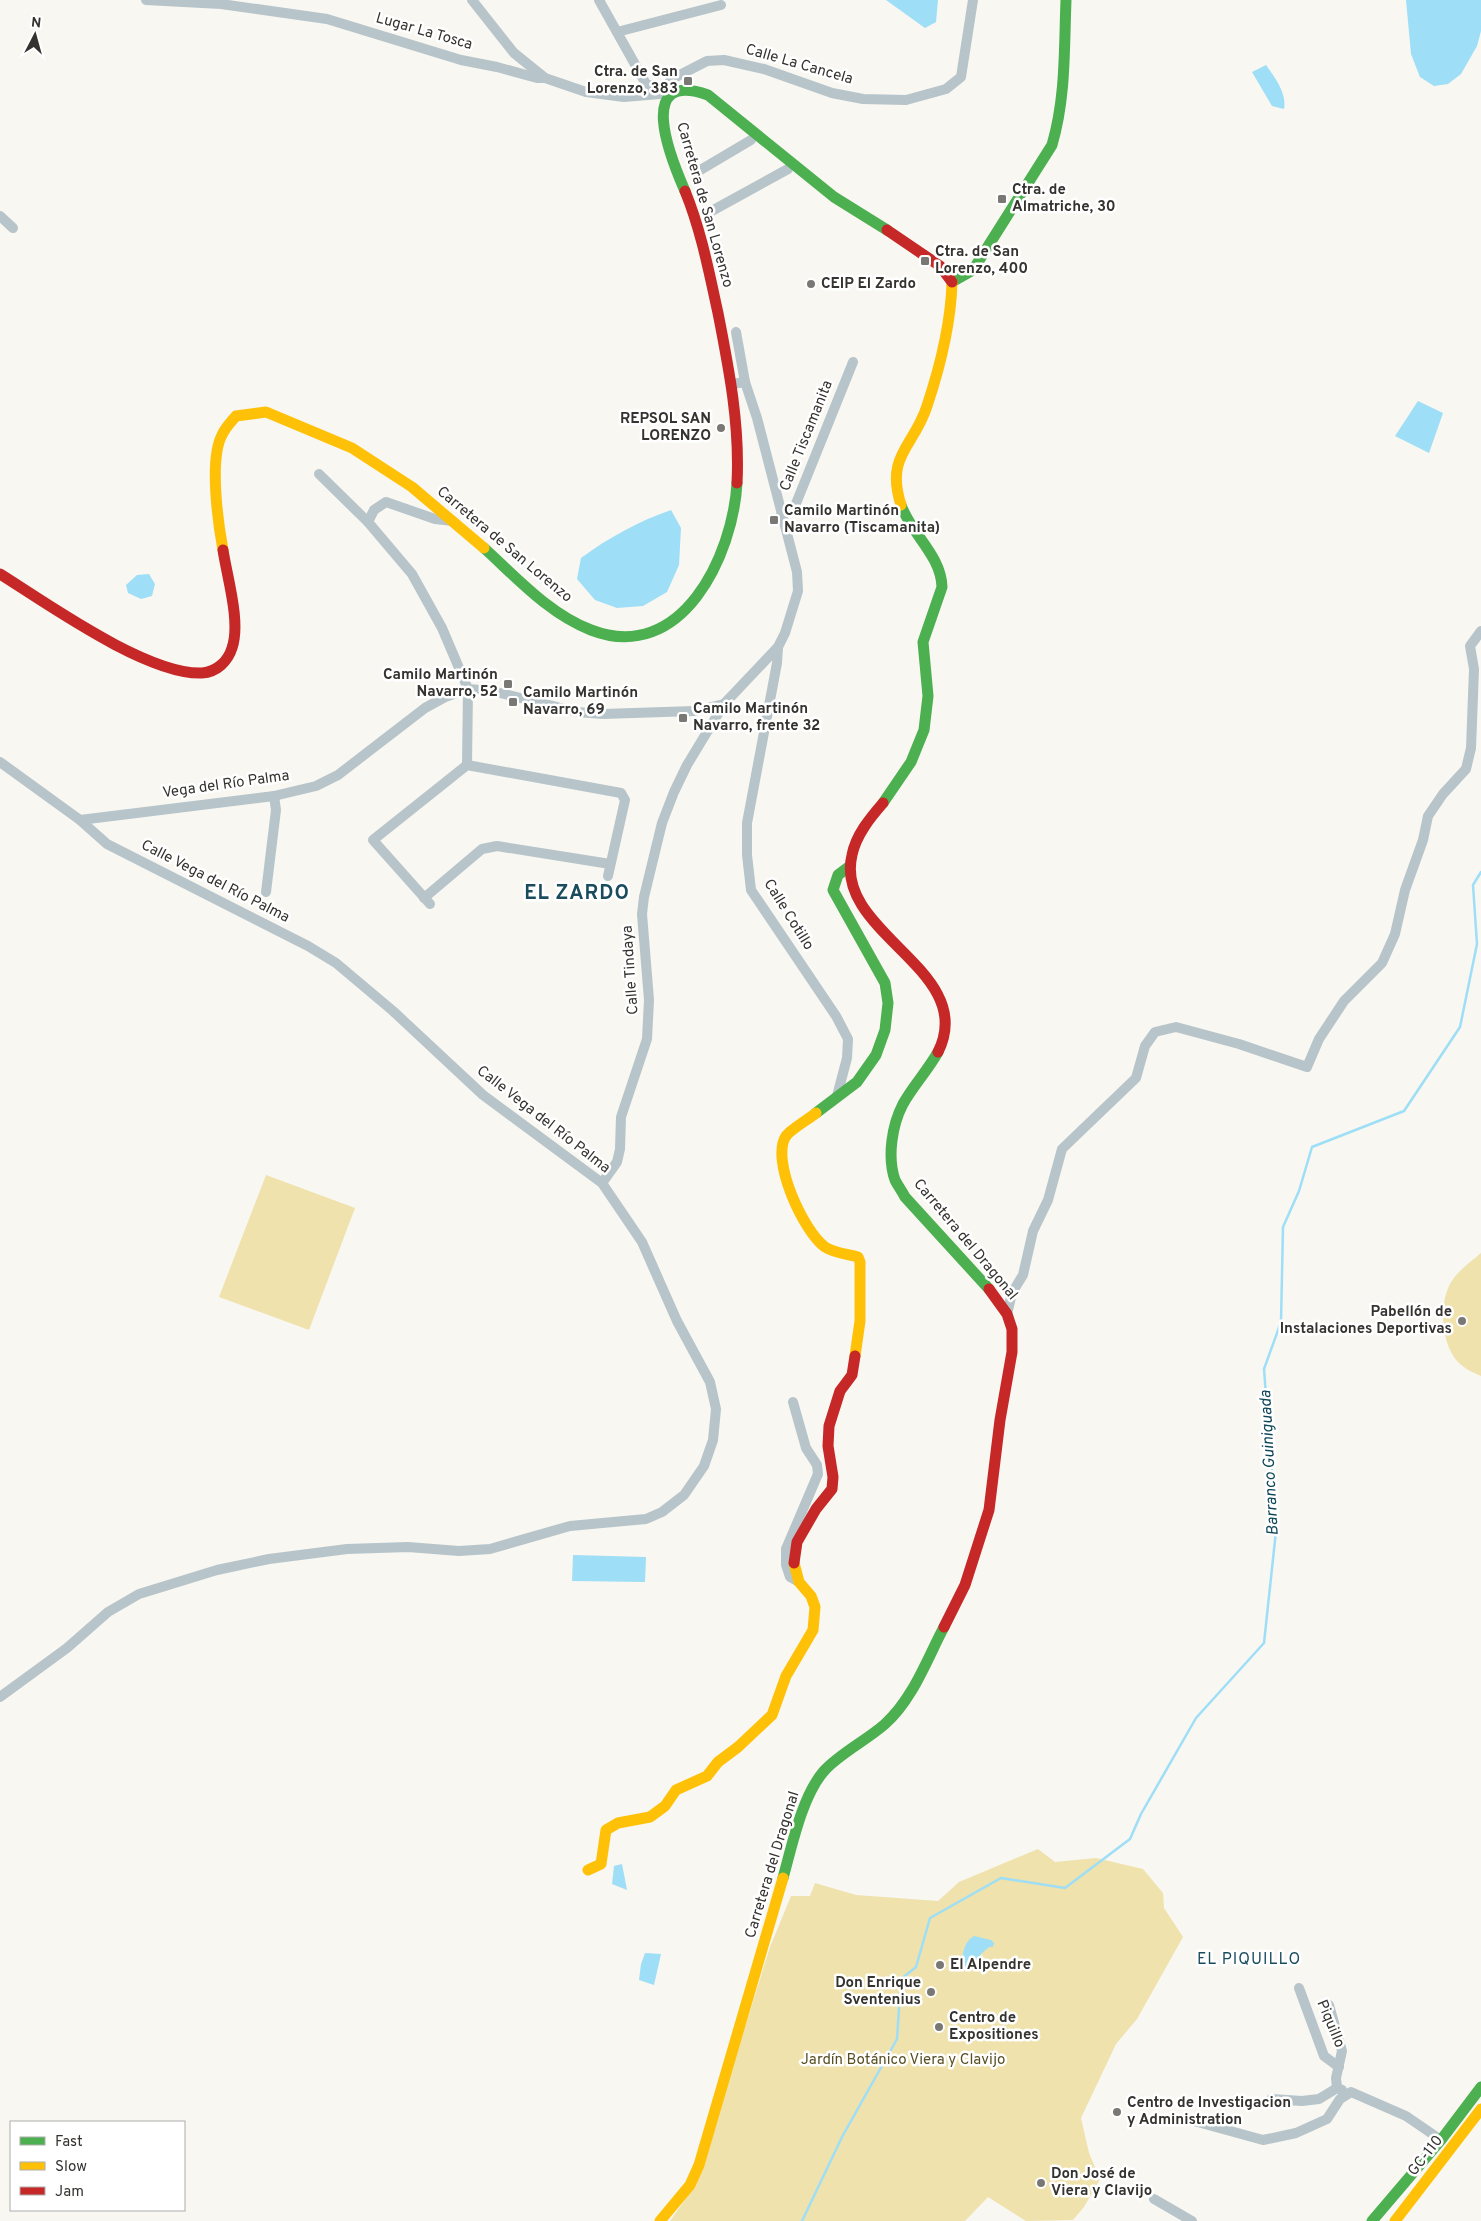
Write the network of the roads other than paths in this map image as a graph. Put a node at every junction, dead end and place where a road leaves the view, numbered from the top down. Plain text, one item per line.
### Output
1 (146, 0) edge
2 (472, 0) edge
3 (599, 0) edge
4 (973, 0) edge
5 (1066, 0) edge
6 (721, 5) dead end
7 (617, 32) junction
8 (545, 78) junction
9 (672, 93) junction
10 (751, 140) dead end
11 (788, 169) dead end
12 (697, 172) dead end
13 (708, 213) dead end
14 (0, 216) edge
15 (13, 228) dead end
16 (952, 282) junction
17 (736, 332) dead end
18 (853, 362) dead end
19 (745, 382) junction
20 (732, 384) junction
21 (319, 474) dead end
22 (781, 515) junction
23 (453, 521) junction
24 (368, 522) junction
25 (0, 574) edge
26 (1481, 631) edge
27 (778, 647) junction
28 (468, 689) junction
29 (724, 704) junction
30 (0, 762) edge
31 (467, 765) junction
32 (274, 796) junction
33 (80, 820) junction
34 (610, 864) junction
35 (850, 866) junction
36 (608, 876) dead end
37 (266, 892) dead end
38 (837, 1096) junction
39 (602, 1184) junction
40 (1007, 1314) junction
41 (793, 1402) dead end
42 (799, 1582) junction
43 (0, 1697) edge
44 (588, 1870) dead end
45 (1298, 1988) dead end
46 (1329, 2005) dead end
47 (1339, 2066) junction
48 (1481, 2087) edge
49 (1337, 2088) junction
50 (1351, 2092) junction
51 (1271, 2099) dead end
52 (1481, 2109) edge
53 (1194, 2121) dead end
54 (1441, 2140) junction
55 (1154, 2199) dead end
56 (660, 2221) edge
57 (1192, 2221) edge
58 (1372, 2221) edge
59 (1395, 2221) edge

1 - 8 street, Lugar La Tosca
2 - 8 street
3 - 7 street
4 - 9 street, Calle La Cancela
5 - 16 street
6 - 7 street
7 - 9 street
8 - 9 street
9 - 16 street
9 - 20 street, Carretera de San Lorenzo
10 - 12 street
11 - 13 street
14 - 15 street
16 - 35 street
17 - 19 street
18 - 22 street, Calle Tiscamanita
19 - 20 street
19 - 22 street
20 - 23 street, Carretera de San Lorenzo
21 - 24 street
22 - 27 street
23 - 24 street
23 - 25 street, Carretera de San Lorenzo
24 - 28 street
26 - 40 street
27 - 29 street, Calle Tindaya
27 - 38 street, Calle Cotillo
28 - 29 street
28 - 31 street
28 - 32 street, Vega del Río Palma
29 - 39 street, Calle Tindaya
30 - 33 street, Calle Vega del Río Palma
31 - 34 street
31 - 34 street
32 - 33 street, Vega del Río Palma
32 - 37 street
33 - 39 street, Calle Vega del Río Palma
34 - 36 street
35 - 38 street
35 - 40 street, Carretera del Dragonal
38 - 42 street
39 - 43 street, Calle Vega del Río Palma
40 - 56 street, Carretera del Dragonal
41 - 42 street
42 - 44 street
45 - 47 street, Piquillo
46 - 47 street
47 - 49 street
48 - 54 street, GC-110
49 - 50 street
49 - 51 street
50 - 53 street
50 - 54 street
52 - 59 street, GC-110 / GC-110
54 - 58 street, GC-110 / GC-110
55 - 57 street

